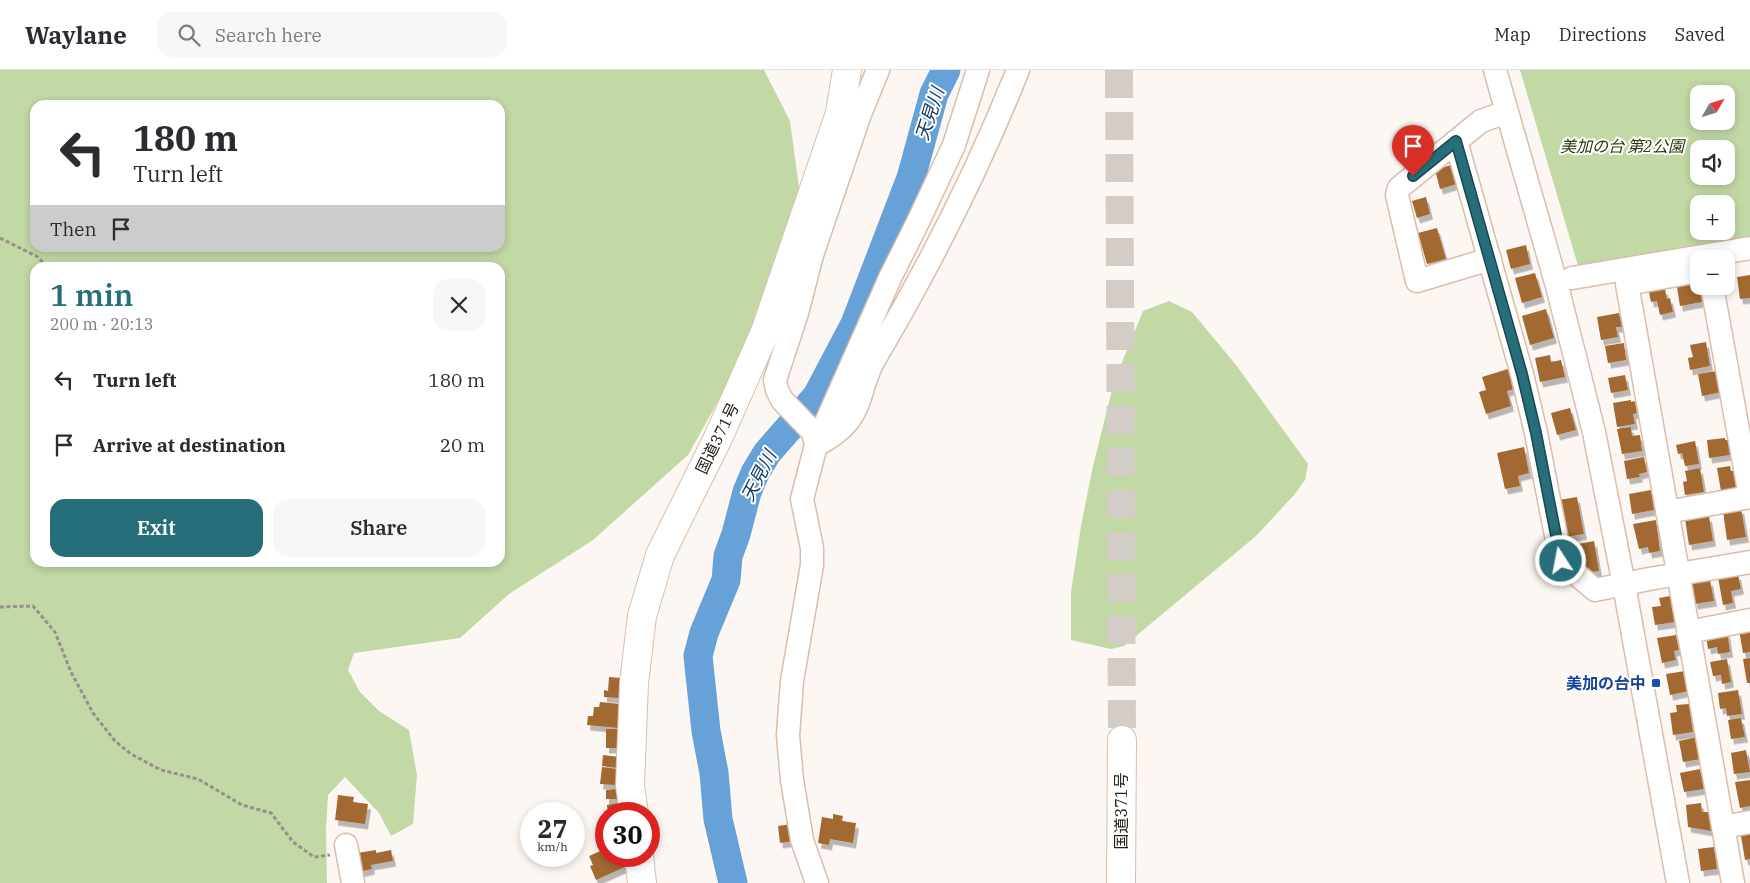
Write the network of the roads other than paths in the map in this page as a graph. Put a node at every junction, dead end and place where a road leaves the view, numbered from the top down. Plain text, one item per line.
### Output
1 (847, 70) edge
2 (878, 70) edge
3 (978, 70) edge
4 (1018, 70) edge
5 (1495, 70) edge
6 (1507, 112) junction
7 (1456, 141) junction
8 (1750, 248) edge
9 (1490, 259) junction
10 (1750, 262) edge
11 (1735, 264) edge
12 (1690, 273) edge
13 (1572, 278) dead end
14 (1714, 295) edge
15 (815, 438) junction
16 (1750, 497) edge
17 (1667, 512) junction
18 (1750, 562) edge
19 (1678, 574) junction
20 (1624, 584) junction
21 (1750, 620) edge
22 (1688, 632) junction
23 (1122, 740) tunnel mouth
24 (632, 802) edge
25 (1750, 822) edge
26 (1723, 826) junction
27 (347, 850) road end
28 (640, 867) edge
29 (353, 883) edge
30 (642, 883) edge
31 (817, 883) edge
32 (1121, 883) edge
33 (1678, 883) edge
34 (1733, 883) edge

1 - 24 highway, 国道371号
2 - 15 street
3 - 15 street
4 - 15 street
5 - 6 street
6 - 7 street
6 - 20 street
7 - 9 street
7 - 9 street
8 - 13 street
9 - 20 street
10 - 11 street
12 - 17 street
14 - 16 street
15 - 31 street
16 - 17 street
17 - 19 street
18 - 19 street
19 - 20 street
19 - 22 street
20 - 33 street
21 - 22 street
22 - 26 street
23 - 32 highway, 国道371号
25 - 26 street
26 - 34 street
27 - 29 street
28 - 30 highway

